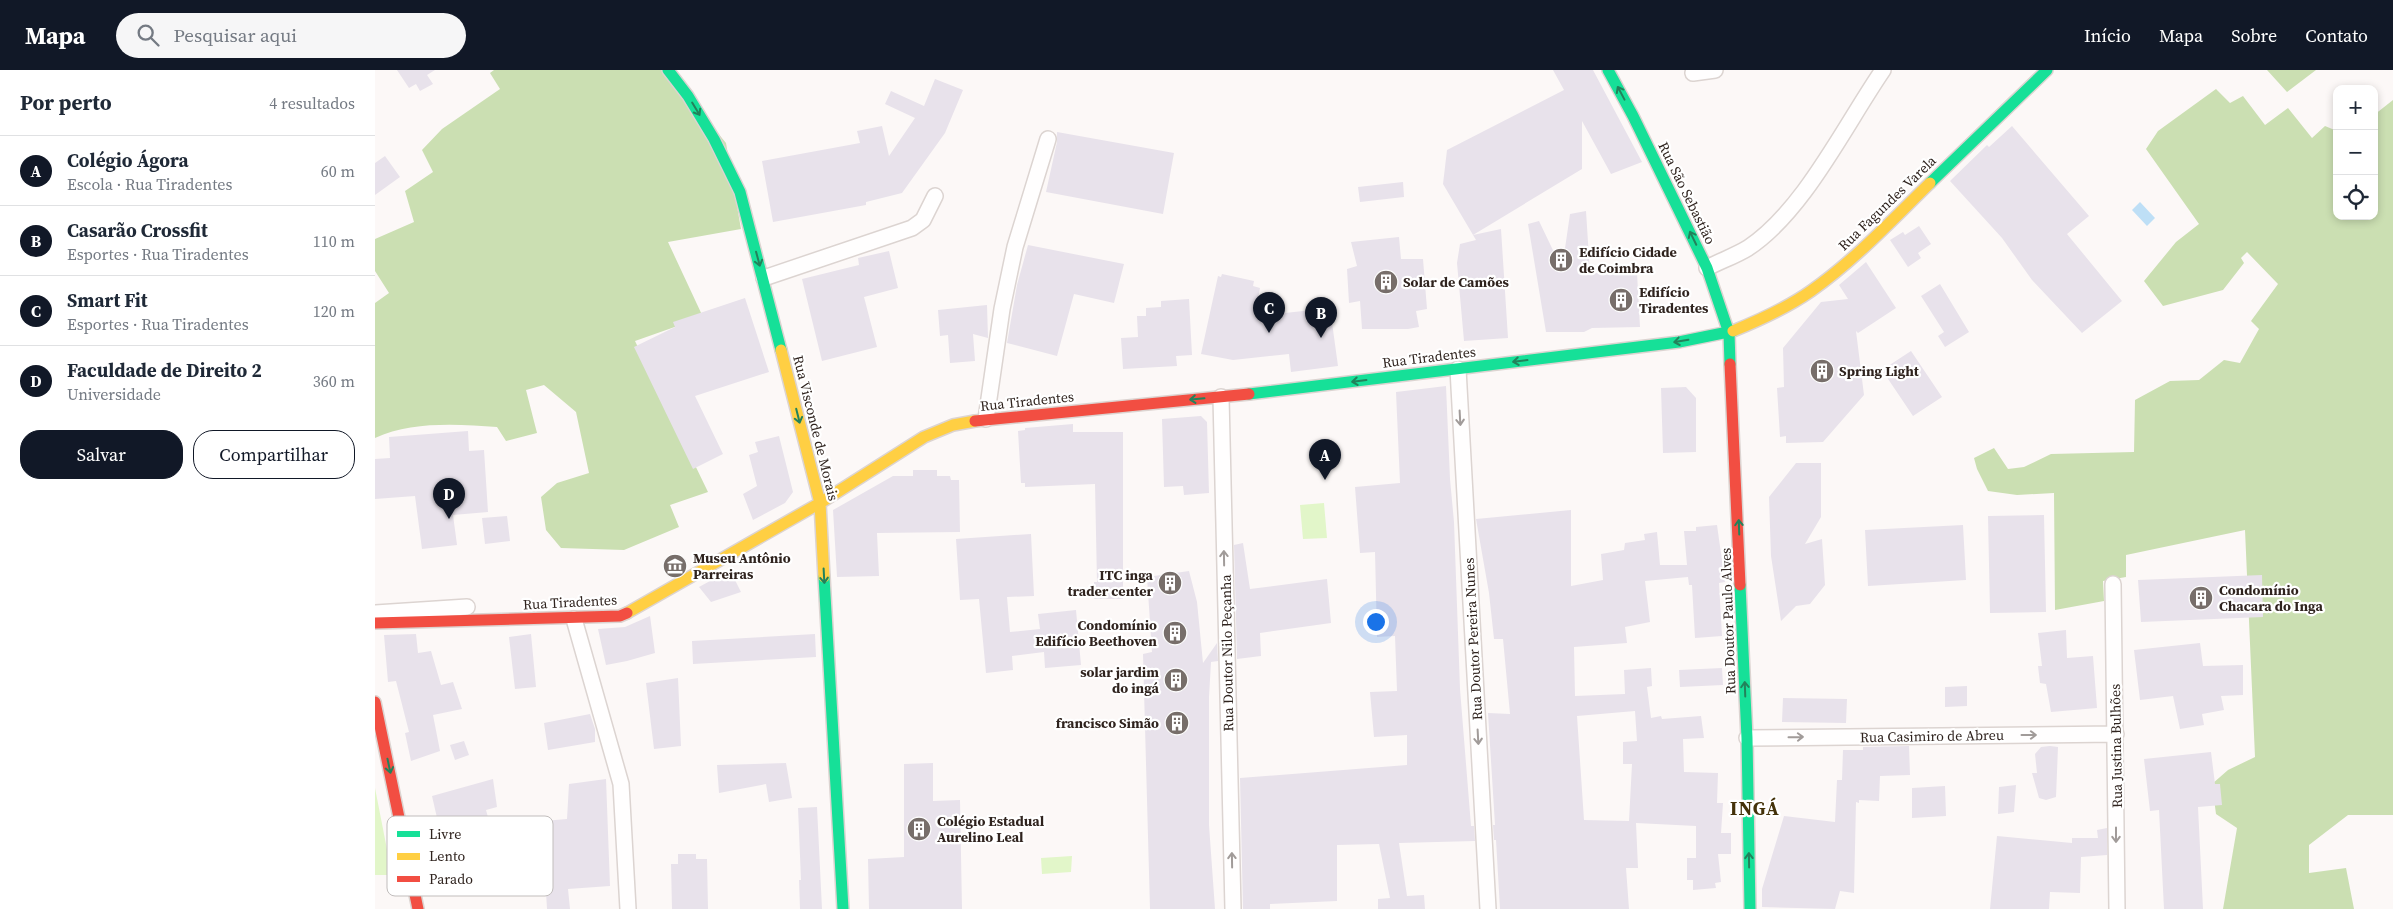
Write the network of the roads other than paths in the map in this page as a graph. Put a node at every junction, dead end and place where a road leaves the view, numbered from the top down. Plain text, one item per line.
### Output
1 (668, 70) edge
2 (1608, 70) edge
3 (1715, 70) edge
4 (1883, 70) edge
5 (2047, 70) edge
6 (1693, 73) dead end
7 (1049, 139) dead end
8 (935, 196) dead end
9 (1707, 268) junction
10 (764, 278) junction
11 (1729, 333) junction
12 (1458, 369) junction
13 (1221, 397) junction
14 (986, 419) junction
15 (820, 503) junction
16 (2113, 584) dead end
17 (467, 606) dead end
18 (375, 613) edge
19 (573, 619) junction
20 (375, 623) edge
21 (375, 702) edge
22 (2116, 734) junction
23 (1747, 738) junction
24 (399, 816) edge
25 (415, 896) edge
26 (418, 909) edge
27 (628, 909) edge
28 (843, 909) edge
29 (1233, 909) edge
30 (1488, 909) edge
31 (1750, 909) edge
32 (2117, 909) edge

1 -> 10 street, Rua Visconde de Morais
9 -> 2 street, Rua São Sebastião
3 - 6 street
4 - 9 street
5 - 11 street, Rua Fagundes Varela
7 - 14 street
8 - 10 street
9 - 11 street, Rua São Sebastião
10 -> 15 street, Rua Visconde de Morais
11 -> 12 street, Rua Tiradentes
23 -> 11 street, Rua Doutor Paulo Alves
12 -> 13 street, Rua Tiradentes
12 -> 30 street, Rua Doutor Pereira Nunes
13 -> 14 street, Rua Tiradentes
29 -> 13 street, Rua Doutor Nilo Peçanha
14 - 15 street, Rua Tiradentes
15 - 19 street, Rua Tiradentes
15 -> 28 street, Rua Visconde de Morais
16 - 22 street, Rua Justina Bulhões
17 - 18 street
19 - 20 street, Rua Tiradentes
19 - 27 street
21 -> 24 street
23 -> 22 street, Rua Casimiro de Abreu
22 -> 32 street, Rua Justina Bulhões
31 -> 23 street, Rua Doutor Paulo Alves
25 -> 26 street

